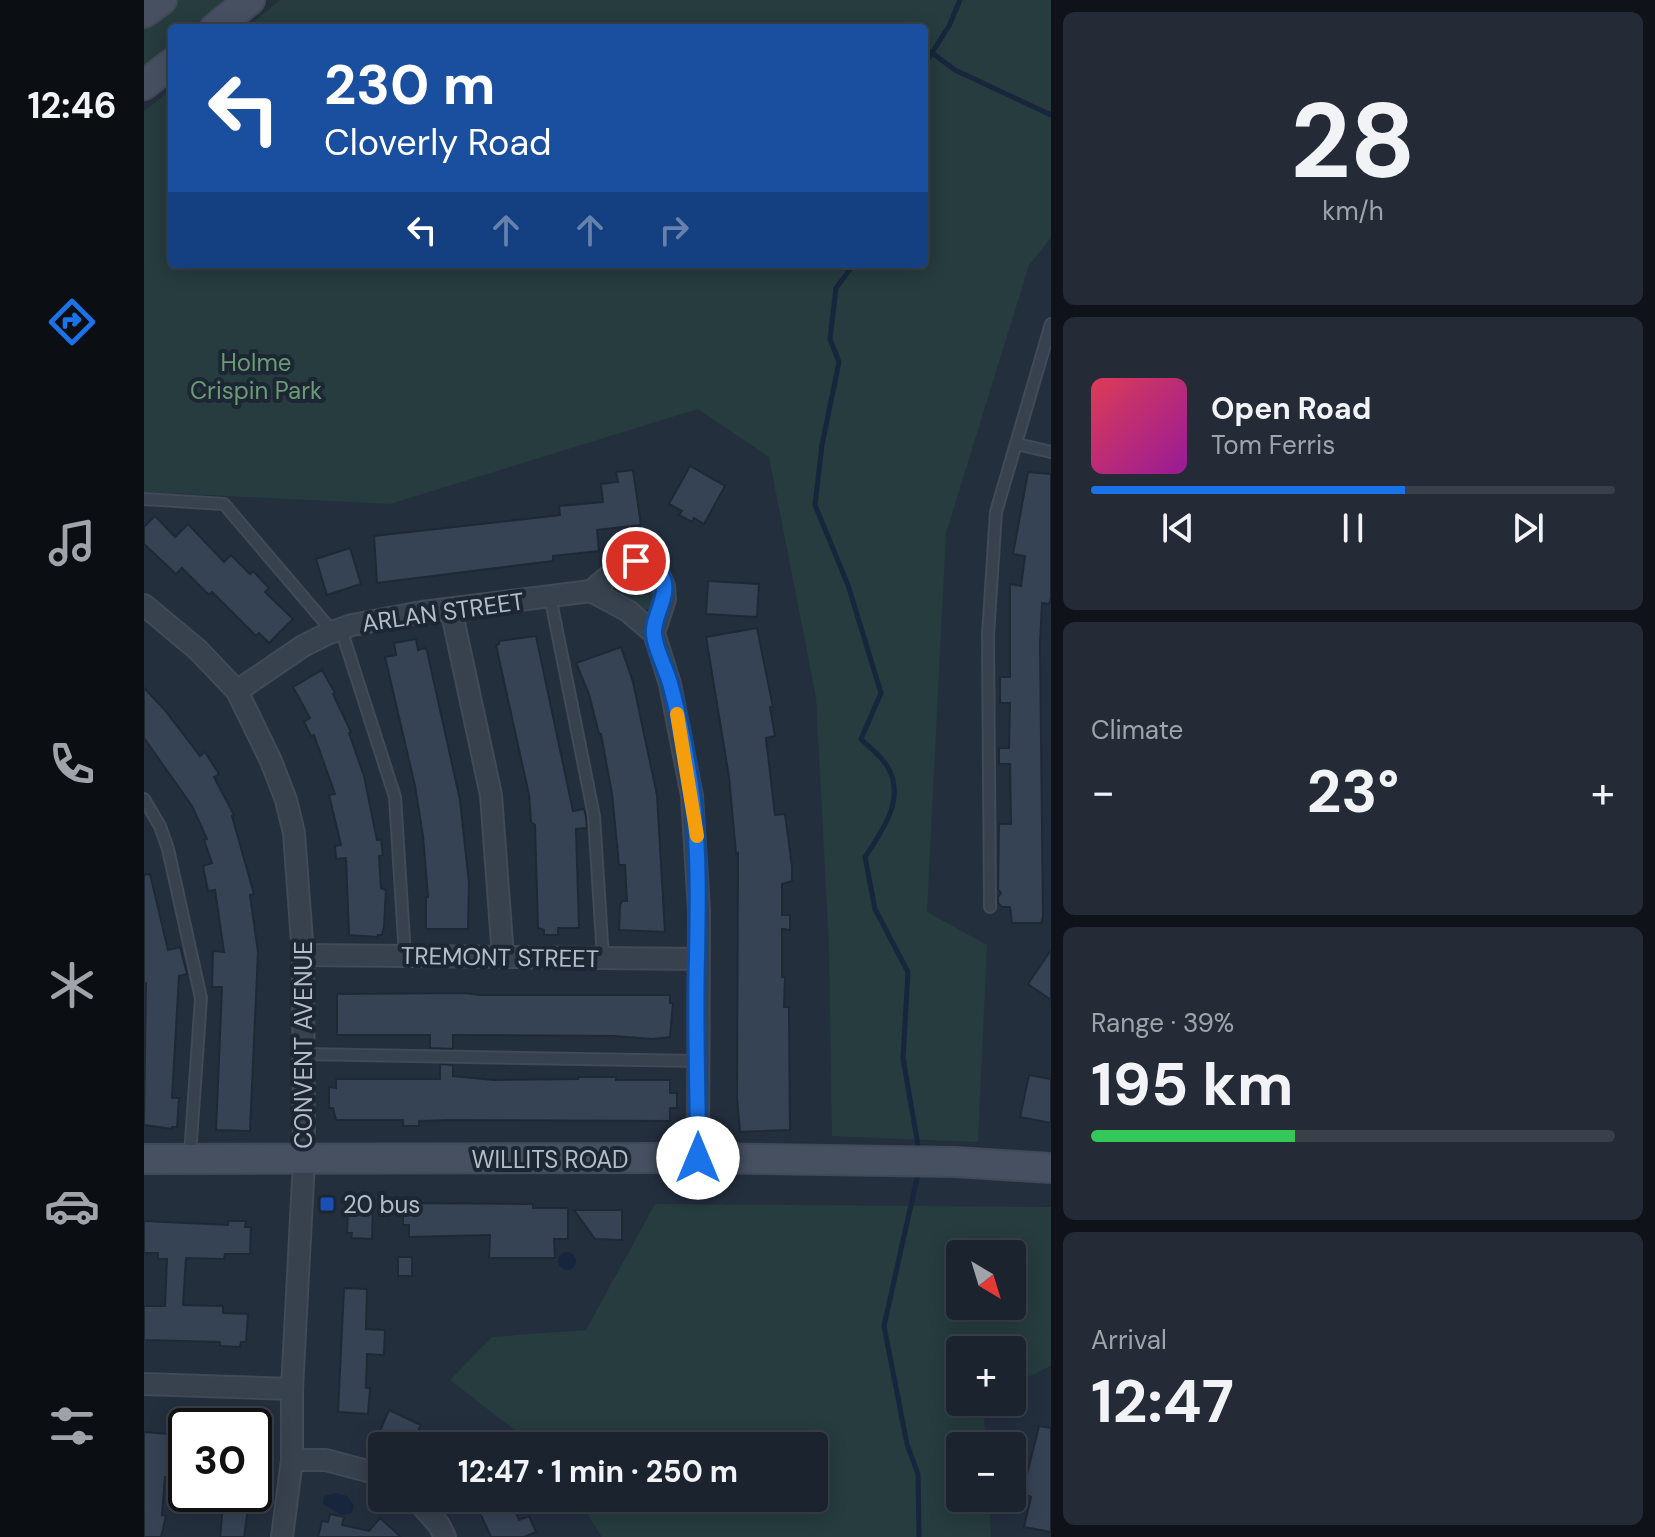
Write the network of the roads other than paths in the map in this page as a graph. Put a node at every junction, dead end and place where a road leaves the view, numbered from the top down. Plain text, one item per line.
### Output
1 (162, 0) edge
2 (250, 0) edge
3 (144, 13) edge
4 (220, 24) edge
5 (168, 66) edge
6 (144, 85) edge
7 (1051, 324) edge
8 (1017, 444) junction
9 (1051, 452) edge
10 (144, 499) edge
11 (591, 591) junction
12 (550, 596) junction
13 (144, 605) edge
14 (451, 609) junction
15 (337, 630) junction
16 (654, 633) junction
17 (237, 691) junction
18 (144, 799) edge
19 (990, 907) dead end
20 (303, 955) junction
21 (405, 956) junction
22 (503, 957) junction
23 (603, 958) junction
24 (697, 959) junction
25 (303, 1054) junction
26 (697, 1061) junction
27 (698, 1158) junction
28 (144, 1159) edge
29 (190, 1160) junction
30 (304, 1161) junction
31 (1051, 1168) edge
32 (144, 1384) edge
33 (292, 1389) junction
34 (292, 1460) junction
35 (368, 1471) edge
36 (427, 1512) edge
37 (282, 1537) edge
38 (445, 1537) edge

1 - 3 street
2 - 4 street
5 - 6 street
7 - 8 lane
8 - 9 lane
8 - 19 lane
10 - 15 lane
11 - 12 street, ARLAN STREET
11 - 16 street
11 - 16 street
12 - 14 street, ARLAN STREET
12 - 23 lane
13 - 17 street, CONVENT AVENUE
14 - 15 street, ARLAN STREET
14 - 22 street
15 - 17 street, ARLAN STREET
15 - 21 lane
16 - 24 street
17 - 20 street, CONVENT AVENUE
18 - 29 lane
20 - 21 street, TREMONT STREET
20 - 25 street, CONVENT AVENUE
21 - 22 street, TREMONT STREET
22 - 23 street, TREMONT STREET
23 - 24 street, TREMONT STREET
24 - 26 street
25 - 26 lane
25 - 30 street, CONVENT AVENUE
26 - 27 street
27 - 30 street, WILLITS ROAD
27 - 31 street, WILLITS ROAD
28 - 29 street, WILLITS ROAD
29 - 30 street, WILLITS ROAD
30 - 33 street, CONVENT AVENUE
32 - 33 street
33 - 34 street, CONVENT AVENUE
34 - 35 street
34 - 37 street, CONVENT AVENUE
36 - 38 street

